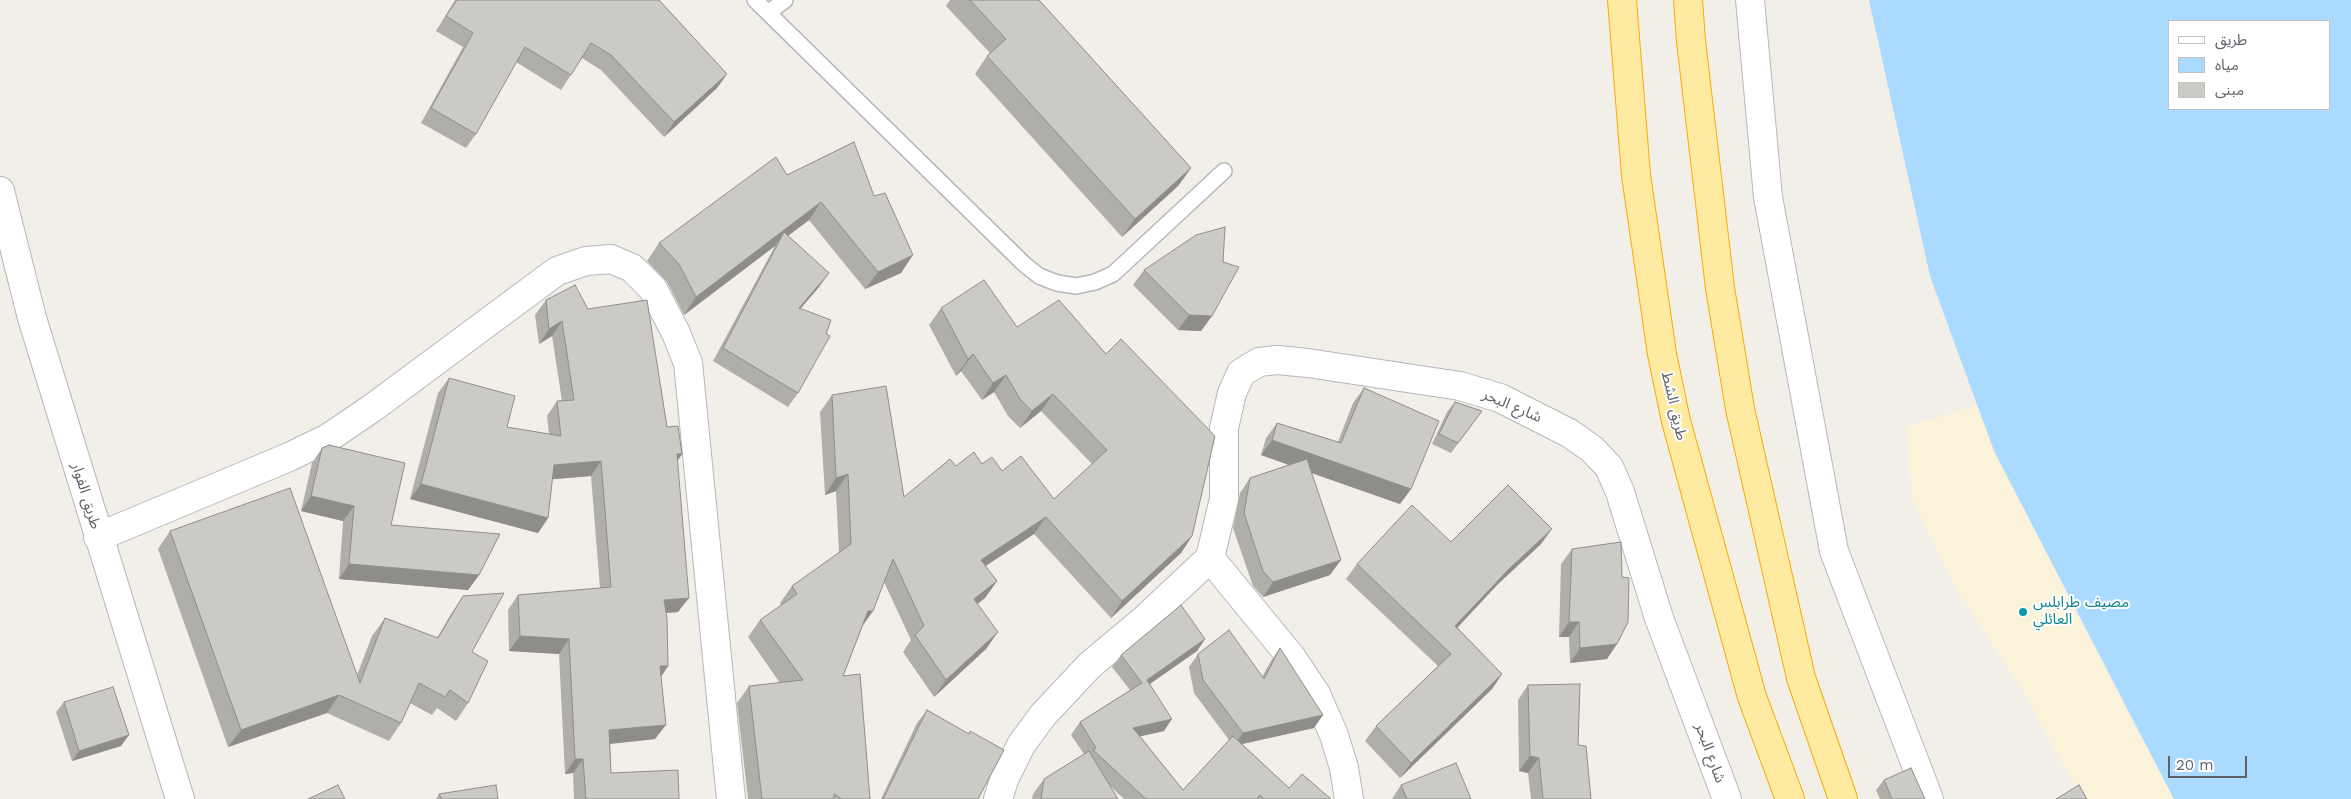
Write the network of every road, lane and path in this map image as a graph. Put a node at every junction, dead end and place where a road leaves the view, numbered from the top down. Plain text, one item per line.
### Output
1 (755, 0) edge
2 (785, 0) edge
3 (1622, 0) edge
4 (1688, 0) edge
5 (1750, 0) edge
6 (768, 13) junction
7 (1224, 171) dead end
8 (0, 191) edge
9 (98, 538) junction
10 (1210, 558) junction
11 (180, 799) edge
12 (731, 799) edge
13 (998, 799) edge
14 (1349, 799) edge
15 (1726, 799) edge
16 (1790, 799) edge
17 (1843, 799) edge
18 (1929, 799) edge

1 - 6 lane
2 - 6 lane
3 - 16 highway, طريق الشط
4 - 17 highway
5 - 18 street
6 - 7 lane
8 - 9 street, طريق الفوار
9 - 11 street, طريق الفوار
9 - 12 street
10 - 13 street
10 - 14 street
10 - 15 street, شارع البحر

